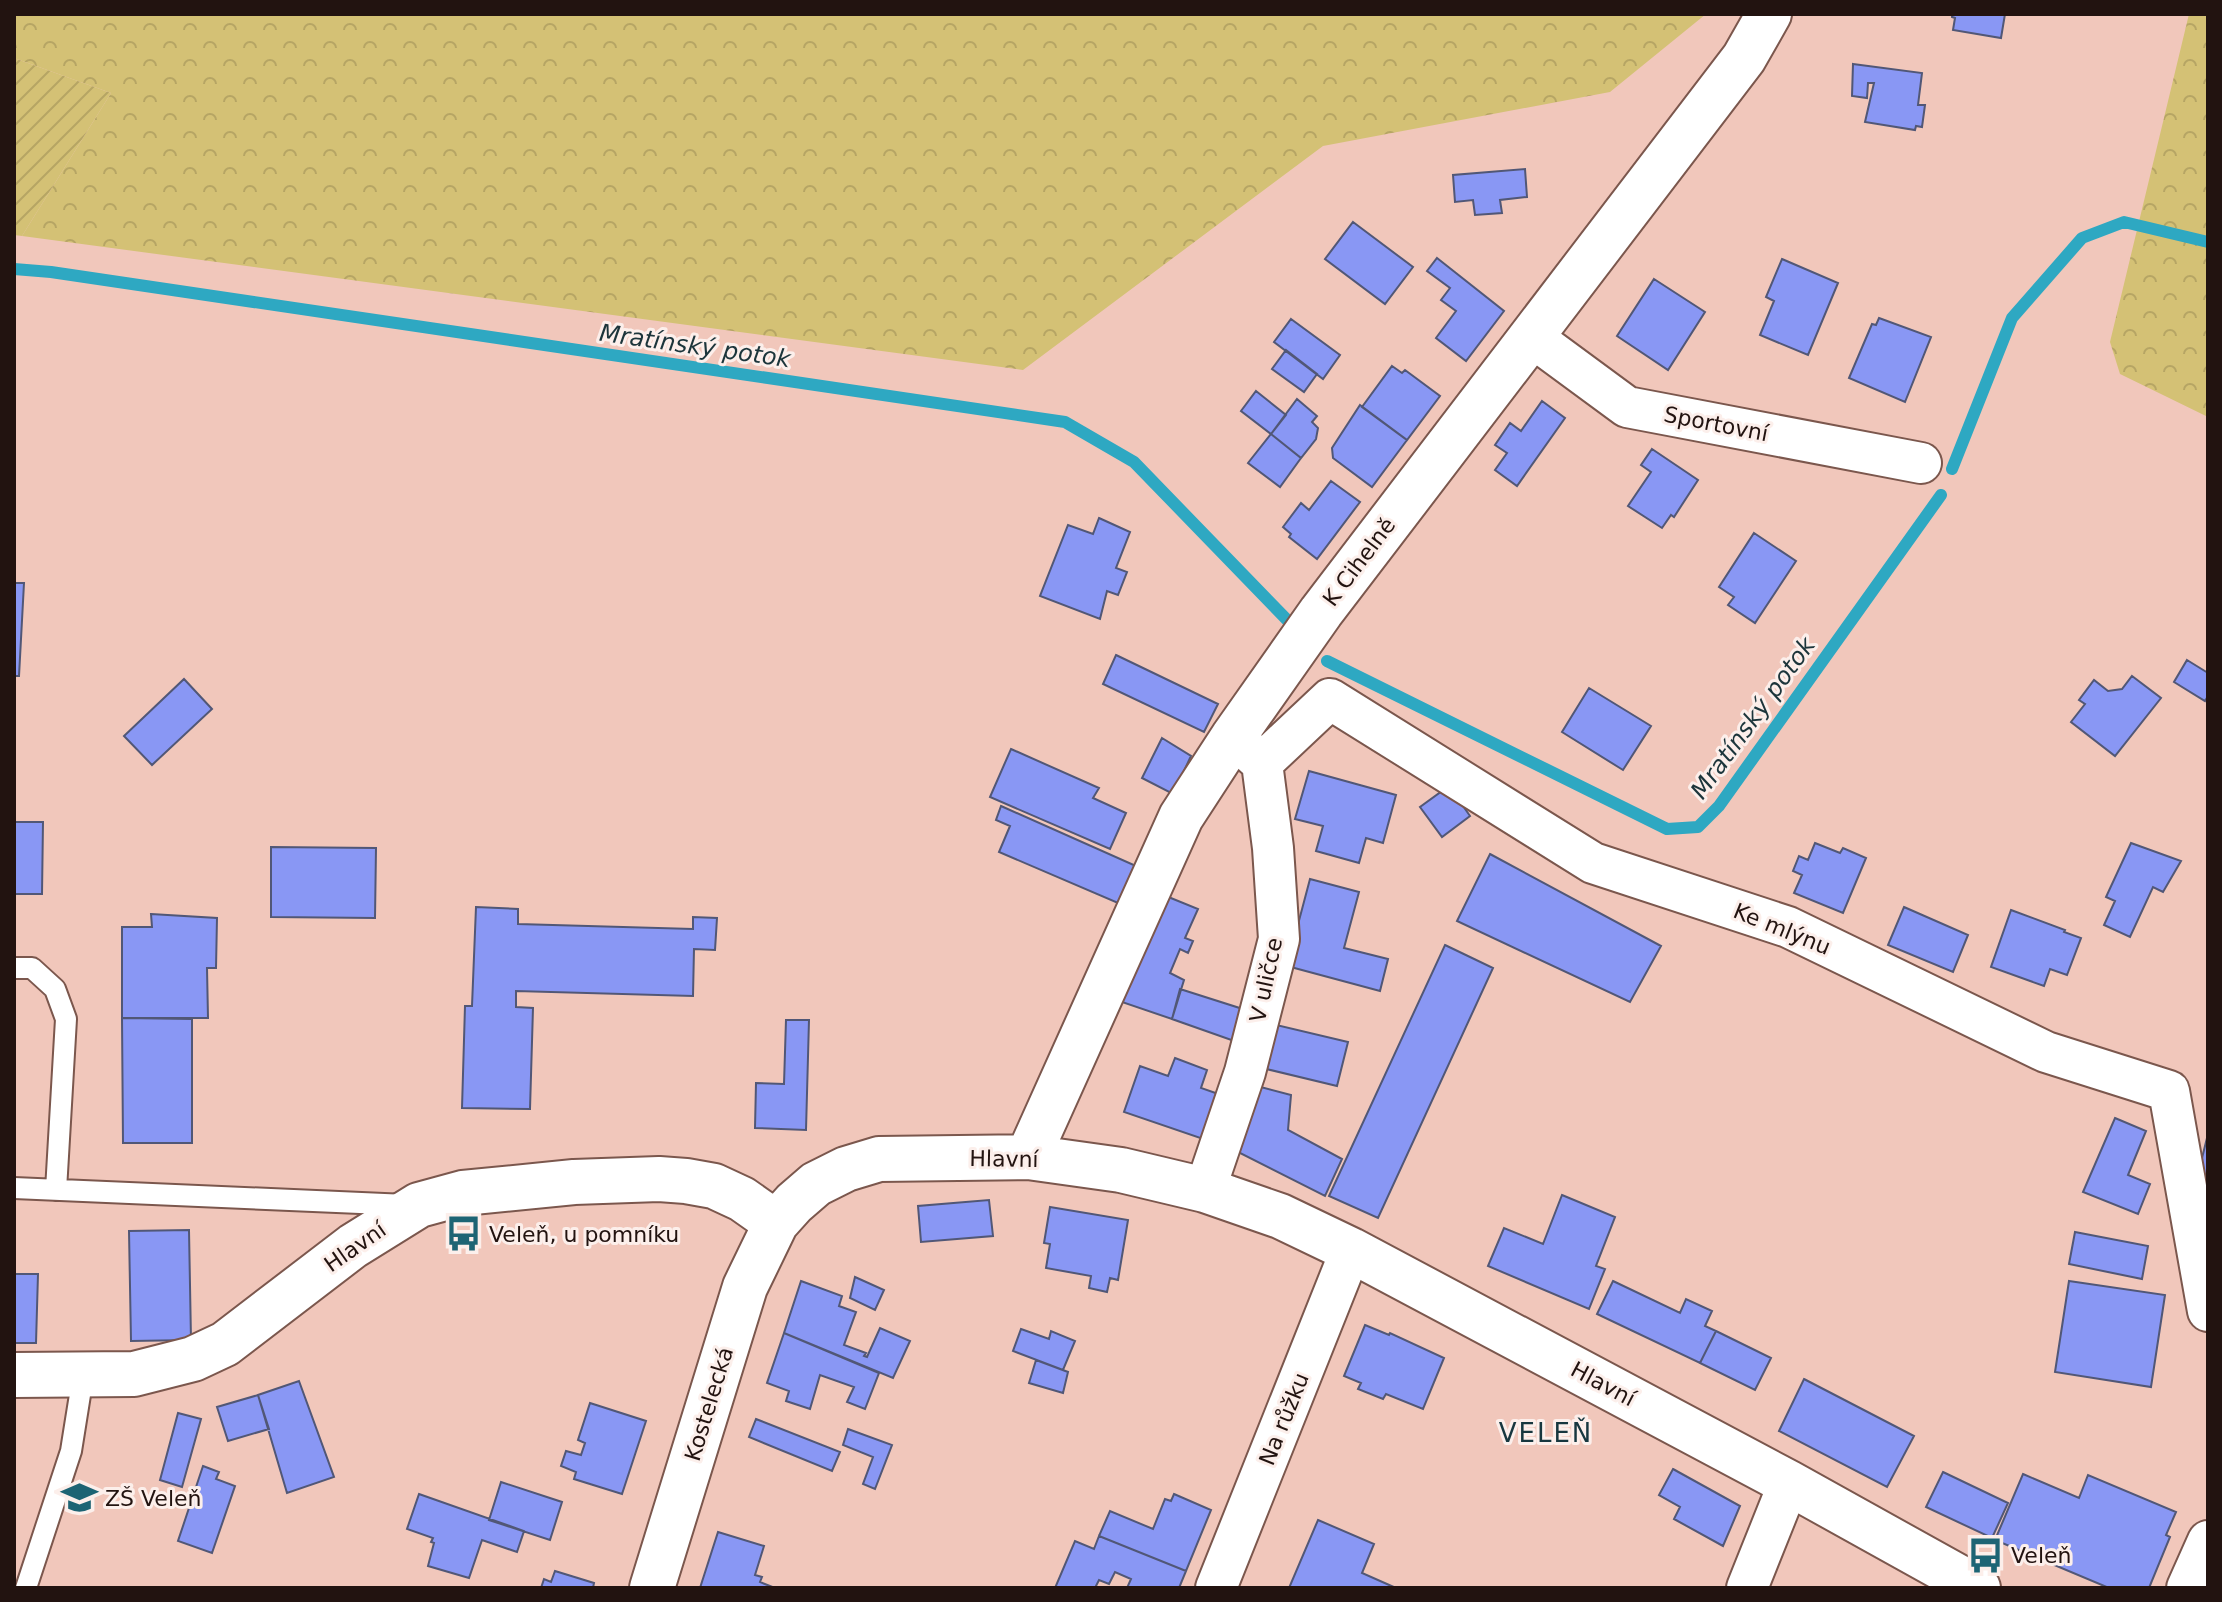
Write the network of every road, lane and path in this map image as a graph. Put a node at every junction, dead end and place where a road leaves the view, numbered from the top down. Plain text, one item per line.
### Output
1 (1769, 14) edge
2 (1532, 337) junction
3 (1921, 463) dead end
4 (1247, 750) junction
5 (14, 968) edge
6 (1028, 1157) junction
7 (14, 1188) edge
8 (56, 1190) junction
9 (1205, 1190) junction
10 (419, 1205) junction
11 (776, 1223) junction
12 (1351, 1250) junction
13 (2208, 1311) edge
14 (14, 1375) edge
15 (83, 1376) junction
16 (1789, 1483) junction
17 (2208, 1541) edge
18 (26, 1588) edge
19 (652, 1588) edge
20 (1216, 1588) edge
21 (1747, 1588) edge
22 (1978, 1588) edge
23 (2187, 1588) edge

1 - 2 street, K Cihelně
2 - 3 street, Sportovní
2 - 4 street, K Cihelně
4 - 6 street, K Cihelně
4 - 9 street, V uličce
4 - 13 street, Ke mlýnu
5 - 8 lane
6 - 9 street, Hlavní
6 - 11 street, Hlavní
7 - 8 lane
8 - 10 lane
9 - 12 street, Hlavní
10 - 11 street, Hlavní
10 - 15 street, Hlavní
11 - 19 street, Kostelecká
12 - 16 street, Hlavní
12 - 20 street, Na růžku
14 - 15 street, Hlavní
15 - 18 lane
16 - 21 street
16 - 22 street, Hlavní
17 - 23 street

